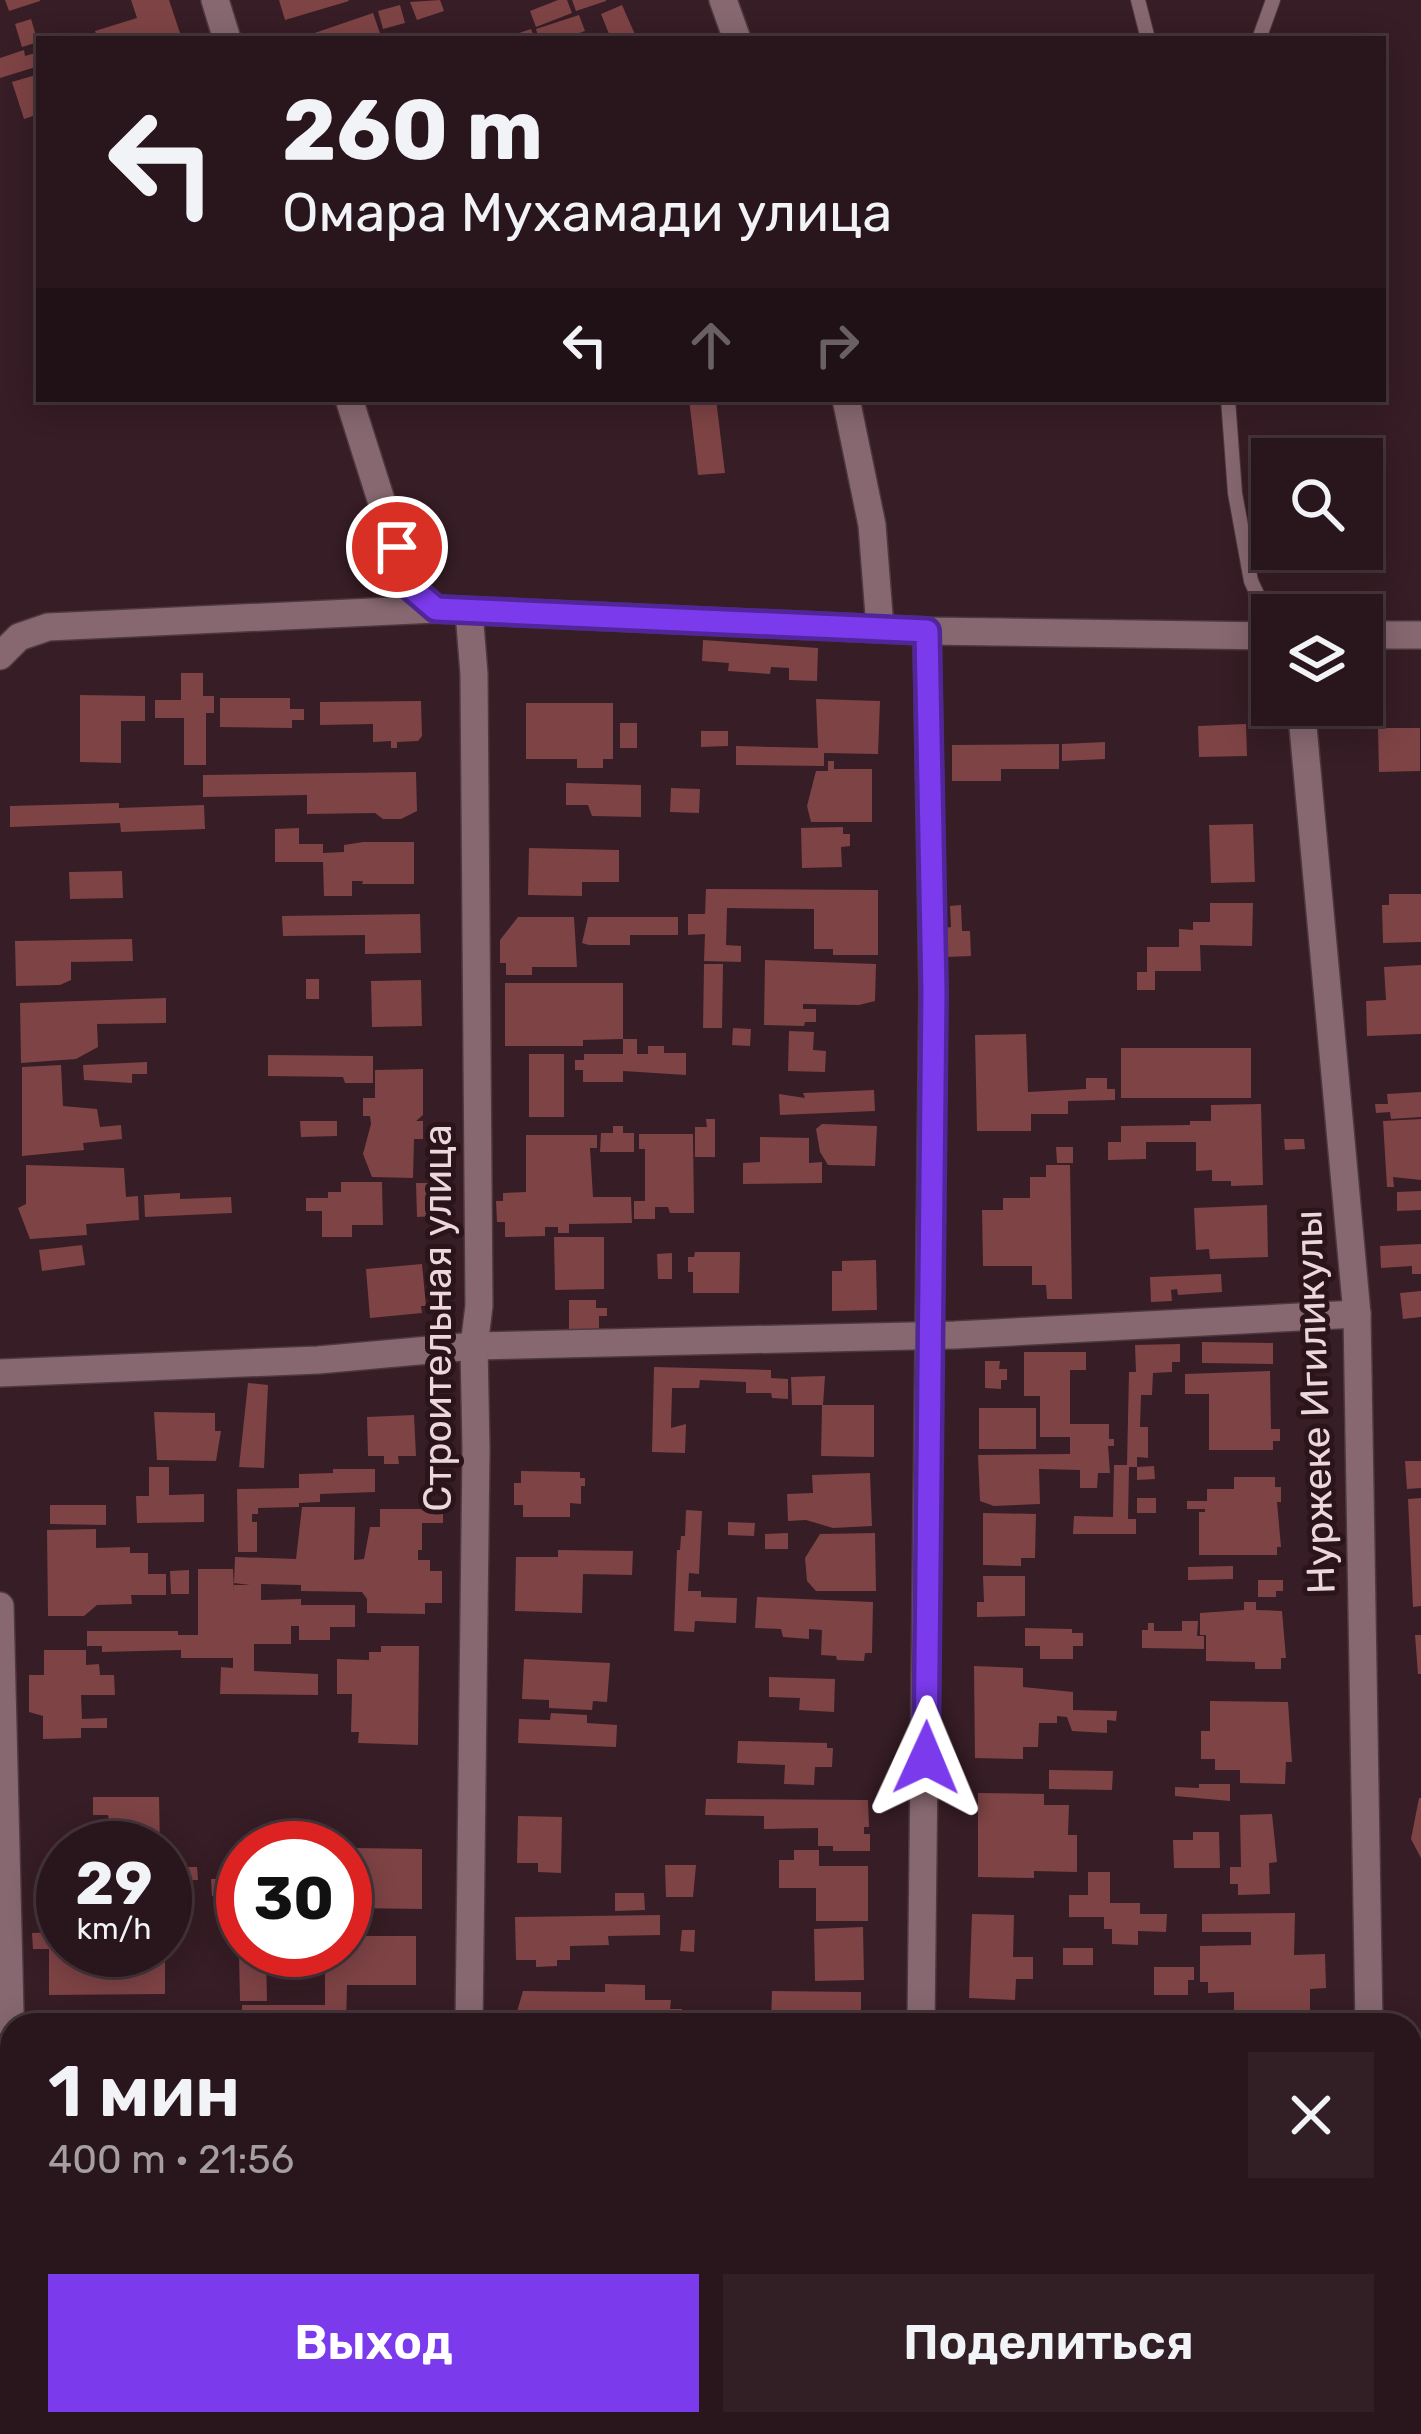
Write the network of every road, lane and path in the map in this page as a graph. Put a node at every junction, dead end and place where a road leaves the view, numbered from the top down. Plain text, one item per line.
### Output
1 (215, 0) edge
2 (723, 0) edge
3 (1138, 0) edge
4 (1274, 0) edge
5 (226, 36) edge
6 (736, 36) edge
7 (1147, 36) edge
8 (1260, 36) edge
9 (350, 402) edge
10 (847, 402) edge
11 (1228, 402) edge
12 (1257, 594) edge
13 (436, 609) junction
14 (469, 612) junction
15 (880, 628) junction
16 (927, 631) junction
17 (1383, 635) edge
18 (1421, 635) edge
19 (1251, 636) edge
20 (0, 656) edge
21 (1303, 726) edge
22 (1357, 1314) junction
23 (929, 1334) junction
24 (474, 1346) junction
25 (0, 1372) edge
26 (0, 1606) edge
27 (10, 2013) edge
28 (469, 2013) edge
29 (921, 2013) edge
30 (1369, 2013) edge

1 - 5 street
2 - 6 street
3 - 7 lane
4 - 8 lane
9 - 13 street
10 - 15 street
11 - 12 lane
13 - 14 street
13 - 20 street
14 - 15 street
14 - 24 street, Строительная улица
15 - 16 street
16 - 19 street
16 - 23 street
17 - 18 street
21 - 22 street, Нуржеке Игиликулы
22 - 23 street
22 - 30 street, Нуржеке Игиликулы
23 - 24 street
23 - 29 street
24 - 25 street
24 - 28 street, Строительная улица
26 - 27 street

